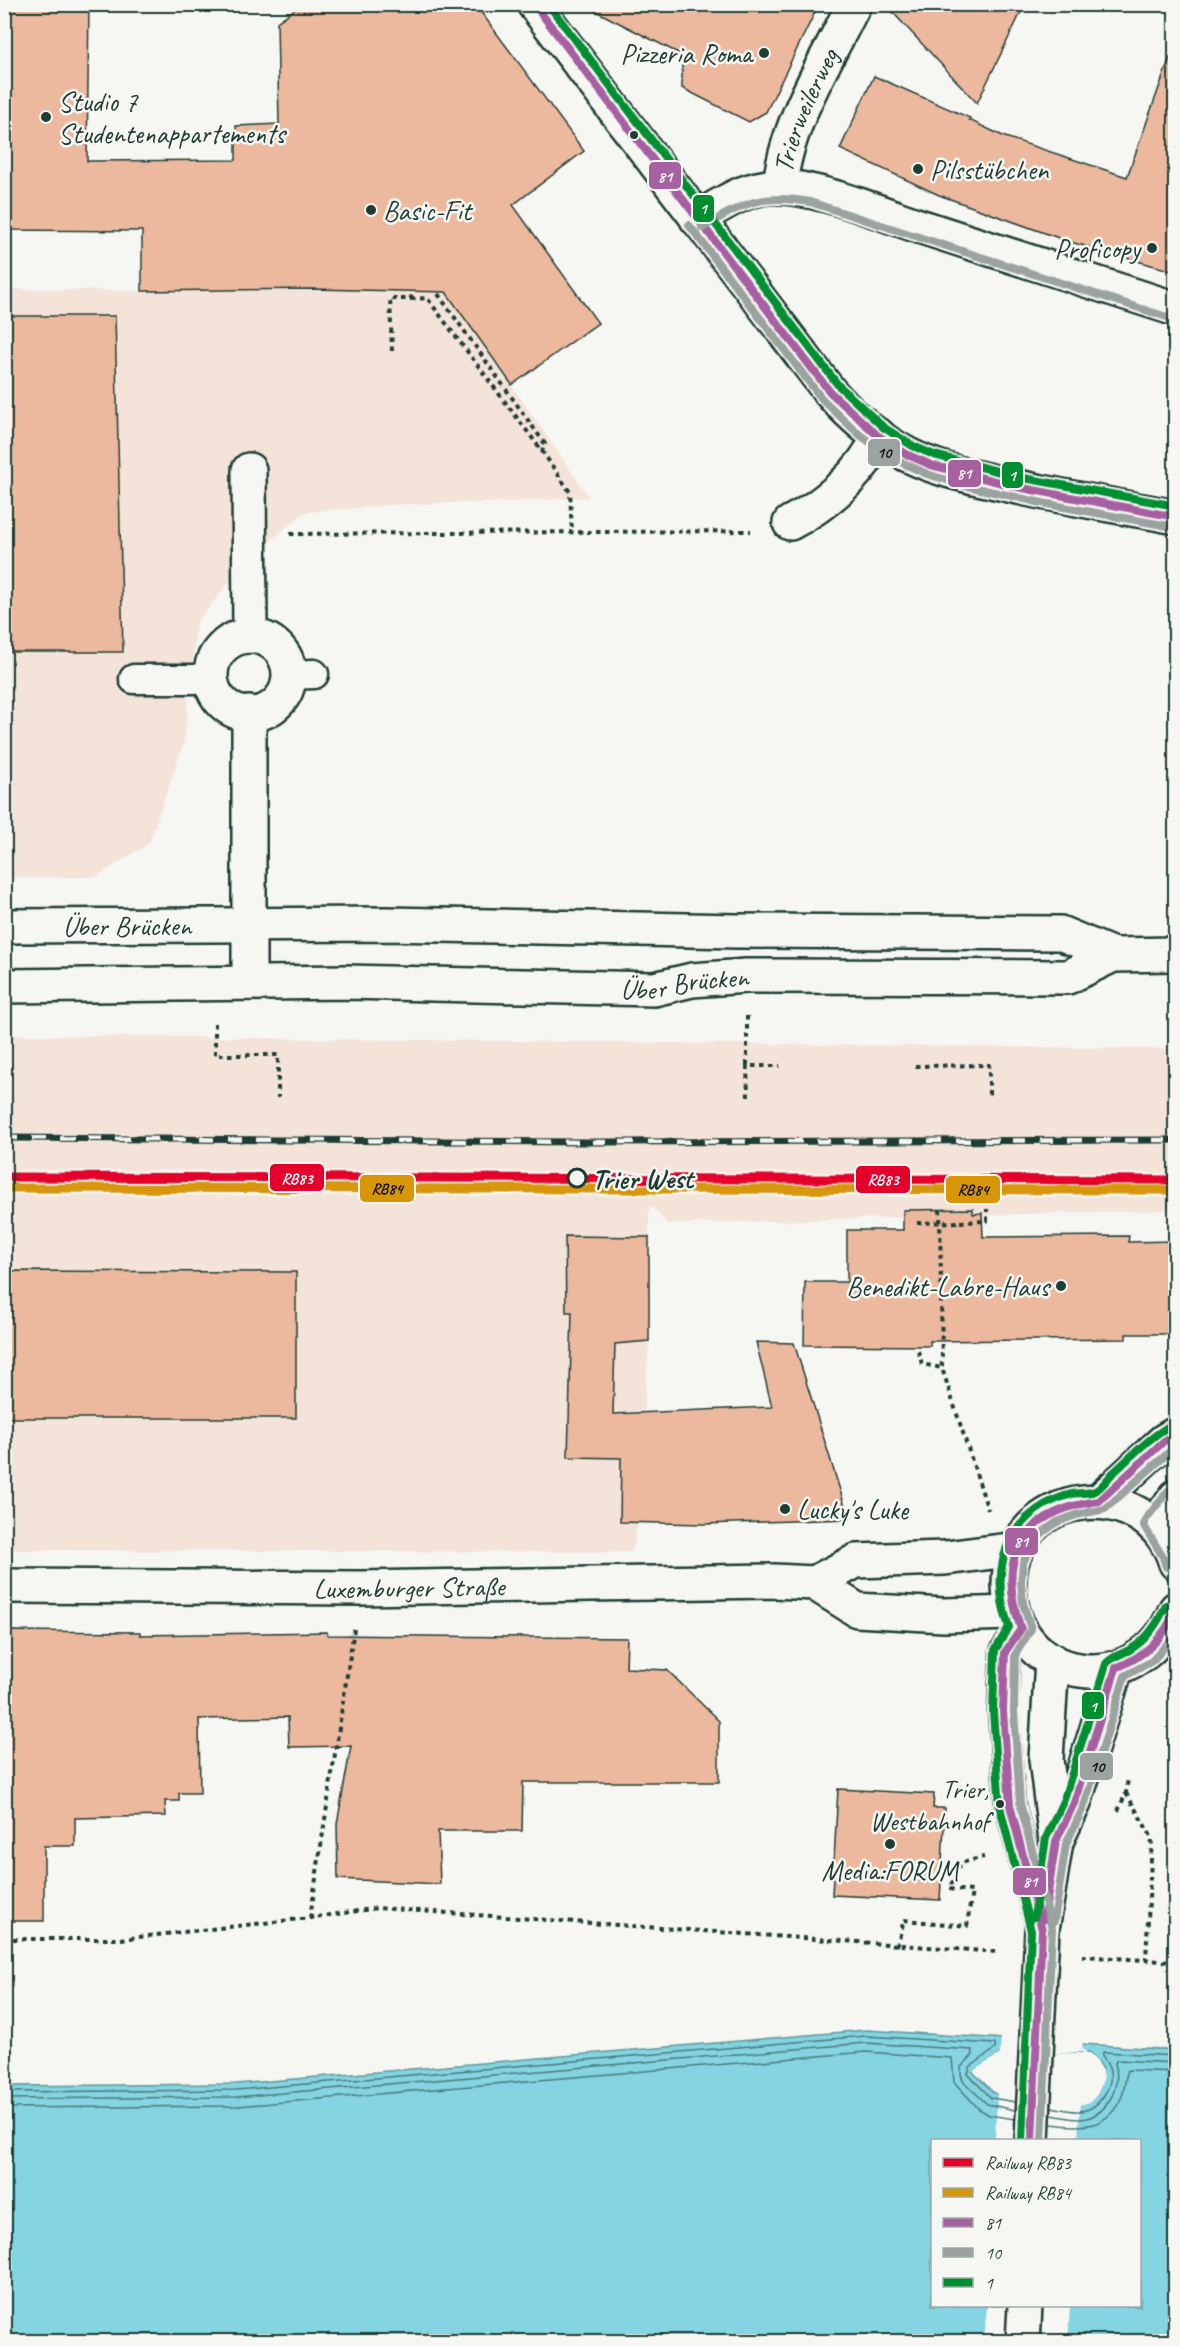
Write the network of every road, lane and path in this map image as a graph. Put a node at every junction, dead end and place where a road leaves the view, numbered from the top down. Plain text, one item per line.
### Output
1 (854, 4) edge
2 (546, 10) edge
3 (780, 187) junction
4 (697, 219) junction
5 (411, 291) dead end
6 (438, 294) dead end
7 (411, 299) junction
8 (1176, 309) edge
9 (392, 351) dead end
10 (879, 436) junction
11 (542, 451) junction
12 (249, 470) dead end
13 (1176, 517) edge
14 (790, 524) joint
15 (572, 532) junction
16 (249, 536) junction
17 (250, 636) junction
18 (134, 679) dead end
19 (211, 679) junction
20 (249, 713) junction
21 (250, 924) junction
22 (4, 926) edge
23 (1176, 954) edge
24 (1113, 955) junction
25 (746, 976) junction
26 (249, 983) junction
27 (4, 986) edge
28 (215, 1055) dead end
29 (780, 1065) dead end
30 (747, 1066) junction
31 (915, 1066) dead end
32 (748, 1097) dead end
33 (989, 1097) dead end
34 (278, 1098) dead end
35 (940, 1209) dead end
36 (987, 1209) dead end
37 (917, 1223) dead end
38 (918, 1352) dead end
39 (942, 1368) junction
40 (1176, 1434) edge
41 (1176, 1497) edge
42 (1099, 1501) junction
43 (990, 1516) dead end
44 (1154, 1526) junction
45 (1017, 1549) junction
46 (1176, 1563) edge
47 (814, 1583) junction
48 (4, 1586) edge
49 (360, 1588) junction
50 (1174, 1617) edge
51 (1017, 1621) junction
52 (1052, 1660) junction
53 (1116, 1668) junction
54 (1125, 1793) dead end
55 (1056, 1841) junction
56 (992, 1852) dead end
57 (310, 1918) junction
58 (1042, 1930) junction
59 (4, 1939) edge
60 (1146, 1960) dead end
61 (1032, 2139) edge
62 (1025, 2307) edge
63 (1023, 2342) edge

1 - 3 street, Trierweilerweg
2 - 4 street
3 - 4 street
3 - 8 street
4 - 10 street
5 - 7 path
6 - 11 path
7 - 9 path
7 - 11 path
10 - 13 street
10 - 14 street
11 - 15 path
12 - 16 street
14 - 15 path
15 - 16 path
16 - 17 street
17 - 19 street
17 - 20 street
18 - 19 lane
19 - 20 street
20 - 21 street
21 - 22 street, Über Brücken
21 - 24 street, Über Brücken
21 - 26 street
23 - 24 street, Über Brücken
24 - 25 street, Über Brücken
25 - 26 street, Über Brücken
25 - 30 path
26 - 27 street, Über Brücken
28 - 34 path
29 - 30 path
30 - 32 path
31 - 33 path
35 - 39 path
36 - 37 path, bridge
38 - 39 path
39 - 43 path
40 - 42 street
41 - 44 street
42 - 44 street
42 - 45 street
44 - 46 street
45 - 47 street
45 - 51 street
47 - 49 street, Luxemburger Straße
47 - 51 street, Luxemburger Straße
48 - 49 street, Luxemburger Straße
49 - 57 path
50 - 53 street
51 - 52 street
51 - 58 lane
52 - 53 street
52 - 55 street
53 - 55 street
54 - 60 path
55 - 58 street
56 - 57 path
57 - 59 path
58 - 61 street, bridge
62 - 63 street

